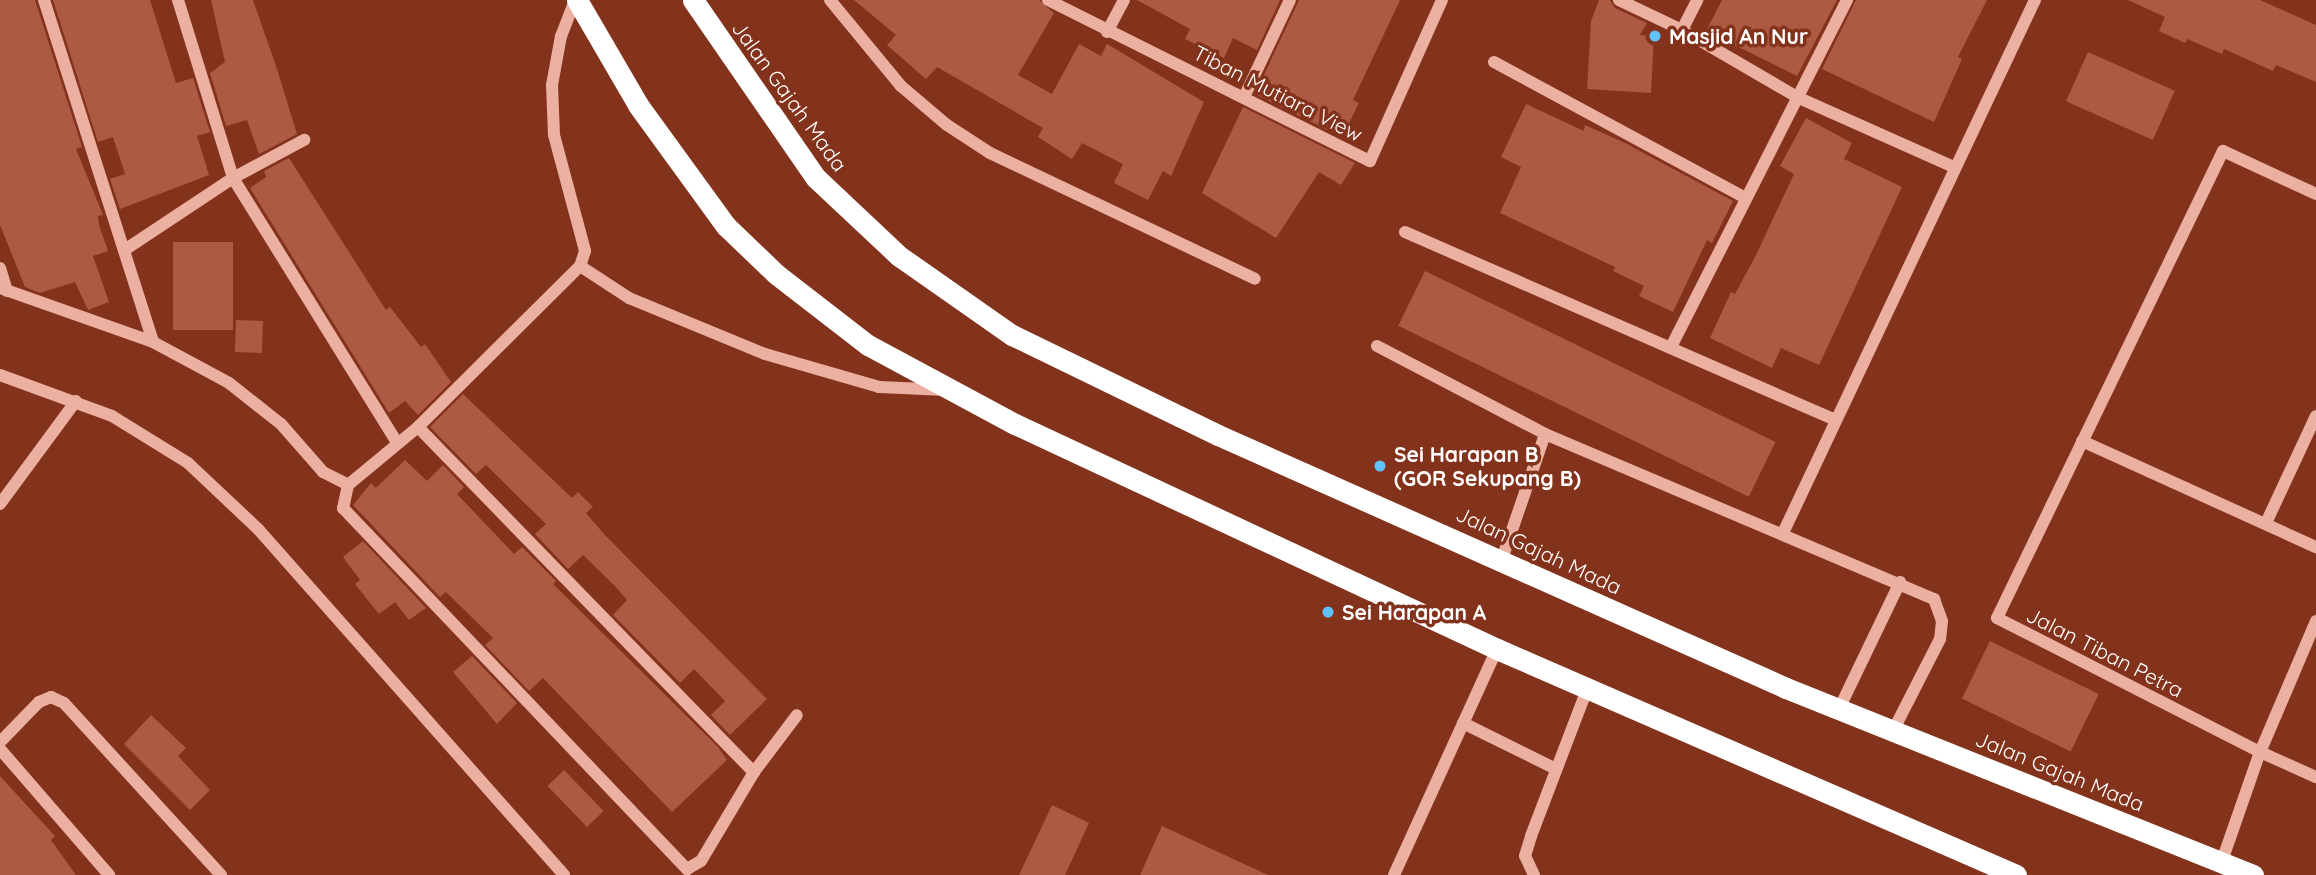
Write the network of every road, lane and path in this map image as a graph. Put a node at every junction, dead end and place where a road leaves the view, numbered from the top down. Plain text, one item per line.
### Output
1 (44, 0) edge
2 (178, 0) edge
3 (576, 0) edge
4 (693, 0) edge
5 (830, 0) edge
6 (1048, 0) edge
7 (1124, 0) edge
8 (1290, 0) edge
9 (1442, 0) edge
10 (1619, 0) edge
11 (1698, 0) edge
12 (1847, 0) edge
13 (2035, 0) edge
14 (1682, 30) junction
15 (1107, 32) junction
16 (1494, 62) dead end
17 (1245, 95) junction
18 (1799, 98) junction
19 (304, 140) dead end
20 (1954, 167) junction
21 (233, 178) junction
22 (2316, 194) edge
23 (1746, 198) junction
24 (1405, 232) dead end
25 (126, 249) junction
26 (580, 266) junction
27 (0, 268) edge
28 (1255, 279) dead end
29 (4, 289) edge
30 (153, 342) junction
31 (1377, 346) dead end
32 (1671, 347) junction
33 (0, 375) edge
34 (950, 390) junction
35 (76, 401) junction
36 (2316, 416) edge
37 (1834, 419) junction
38 (418, 427) junction
39 (1545, 434) junction
40 (2082, 441) junction
41 (397, 442) junction
42 (348, 485) junction
43 (0, 504) edge
44 (2266, 523) junction
45 (1783, 533) junction
46 (2316, 547) edge
47 (1501, 562) junction
48 (1900, 582) junction
49 (2316, 621) edge
50 (1497, 649) junction
51 (1588, 687) junction
52 (1839, 709) junction
53 (797, 715) dead end
54 (1463, 723) junction
55 (1892, 731) junction
56 (0, 742) edge
57 (0, 749) edge
58 (2260, 752) junction
59 (1556, 769) junction
60 (754, 772) junction
61 (2316, 777) edge
62 (2222, 862) junction
63 (109, 875) edge
64 (221, 875) edge
65 (564, 875) edge
66 (1394, 875) edge
67 (1534, 875) edge
68 (2016, 875) edge
69 (2253, 875) edge

1 - 25 street
2 - 21 street
3 - 26 street
3 - 34 highway
4 - 47 highway, Jalan Gajah Mada
5 - 28 street
6 - 15 street, Tiban Mutiara View
7 - 15 street
8 - 17 street
9 - 17 street, Tiban Mutiara View
10 - 14 street
11 - 14 street
12 - 18 street
13 - 20 street
14 - 18 street
15 - 17 street, Tiban Mutiara View
16 - 23 street
18 - 20 street
18 - 23 street
19 - 21 street
20 - 37 street
21 - 25 street
21 - 41 street
22 - 40 street, Jalan Tiban Petra
23 - 32 street
24 - 32 street
25 - 30 street
26 - 34 street
26 - 38 street
27 - 29 street
29 - 30 street
30 - 42 street
31 - 39 street
32 - 37 street
33 - 35 street
34 - 50 highway
35 - 43 street
35 - 65 street
36 - 44 street
37 - 45 street
38 - 41 street
38 - 60 street
39 - 45 street
39 - 47 street
40 - 44 street
40 - 58 street, Jalan Tiban Petra
41 - 42 street
42 - 60 street
44 - 46 street
45 - 48 street
47 - 52 highway, Jalan Gajah Mada
48 - 52 street
48 - 55 street
49 - 58 street
50 - 51 highway
50 - 54 street
51 - 59 street
51 - 68 highway
52 - 55 highway, Jalan Gajah Mada
53 - 60 street
54 - 59 street
54 - 66 street
55 - 62 highway, Jalan Gajah Mada
56 - 64 street
57 - 63 street
58 - 61 street, Jalan Tiban Petra
58 - 62 street
59 - 67 street
62 - 69 highway, Jalan Gajah Mada

